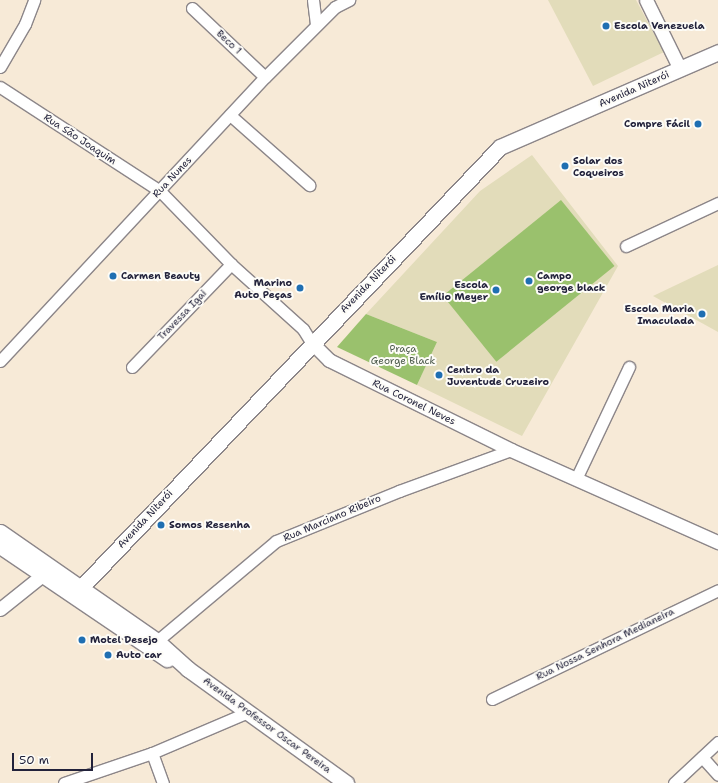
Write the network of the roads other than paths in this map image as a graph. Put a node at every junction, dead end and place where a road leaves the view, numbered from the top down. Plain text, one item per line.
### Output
1 (34, 0) edge
2 (313, 0) edge
3 (349, 0) edge
4 (646, 0) edge
5 (192, 8) dead end
6 (316, 25) junction
7 (718, 52) edge
8 (0, 67) edge
9 (680, 68) junction
10 (266, 77) junction
11 (0, 87) edge
12 (230, 115) junction
13 (309, 185) dead end
14 (160, 191) junction
15 (718, 203) edge
16 (626, 246) dead end
17 (231, 264) junction
18 (311, 342) junction
19 (0, 361) edge
20 (629, 366) dead end
21 (132, 367) dead end
22 (511, 450) junction
23 (576, 479) junction
24 (0, 532) edge
25 (718, 542) edge
26 (0, 546) edge
27 (49, 571) junction
28 (718, 590) edge
29 (77, 591) junction
30 (0, 610) edge
31 (157, 641) junction
32 (188, 669) junction
33 (492, 699) dead end
34 (248, 712) junction
35 (718, 742) edge
36 (152, 752) junction
37 (702, 757) junction
38 (718, 775) edge
39 (64, 783) edge
40 (163, 783) edge
41 (346, 783) edge
42 (674, 783) edge

1 - 8 street
2 - 6 street
3 - 6 street, Rua Nunes
4 - 9 street
5 - 10 street, Beco 1
6 - 10 street, Rua Nunes
7 - 9 main road, Avenida Niterói
9 - 18 main road, Avenida Niterói
10 - 12 street, Rua Nunes
11 - 14 street, Rua São Joaquim
12 - 13 street
12 - 14 street, Rua Nunes
14 - 17 street, Rua Coronel Neves
14 - 19 street, Rua Nunes
15 - 16 street
17 - 18 street, Rua Coronel Neves
17 - 21 street, Travessa Igai
18 - 22 street, Rua Coronel Neves
18 - 29 main road, Avenida Niterói
20 - 23 street
22 - 23 street, Rua Coronel Neves
22 - 31 street, Rua Marciano Ribeiro
23 - 25 street, Rua Coronel Neves
24 - 27 main road, Avenida Professor Oscar Pereira
26 - 27 main road, Avenida Professor Oscar Pereira
27 - 29 main road, Avenida Professor Oscar Pereira
27 - 30 street
28 - 33 street, Rua Nossa Senhora Medianeira
29 - 31 main road, Avenida Professor Oscar Pereira
29 - 32 main road, Avenida Professor Oscar Pereira
31 - 32 main road, Avenida Professor Oscar Pereira
32 - 34 main road, Avenida Professor Oscar Pereira
34 - 36 street
34 - 41 main road, Avenida Professor Oscar Pereira
35 - 37 street
36 - 39 street
36 - 40 street
37 - 38 street
37 - 42 street

